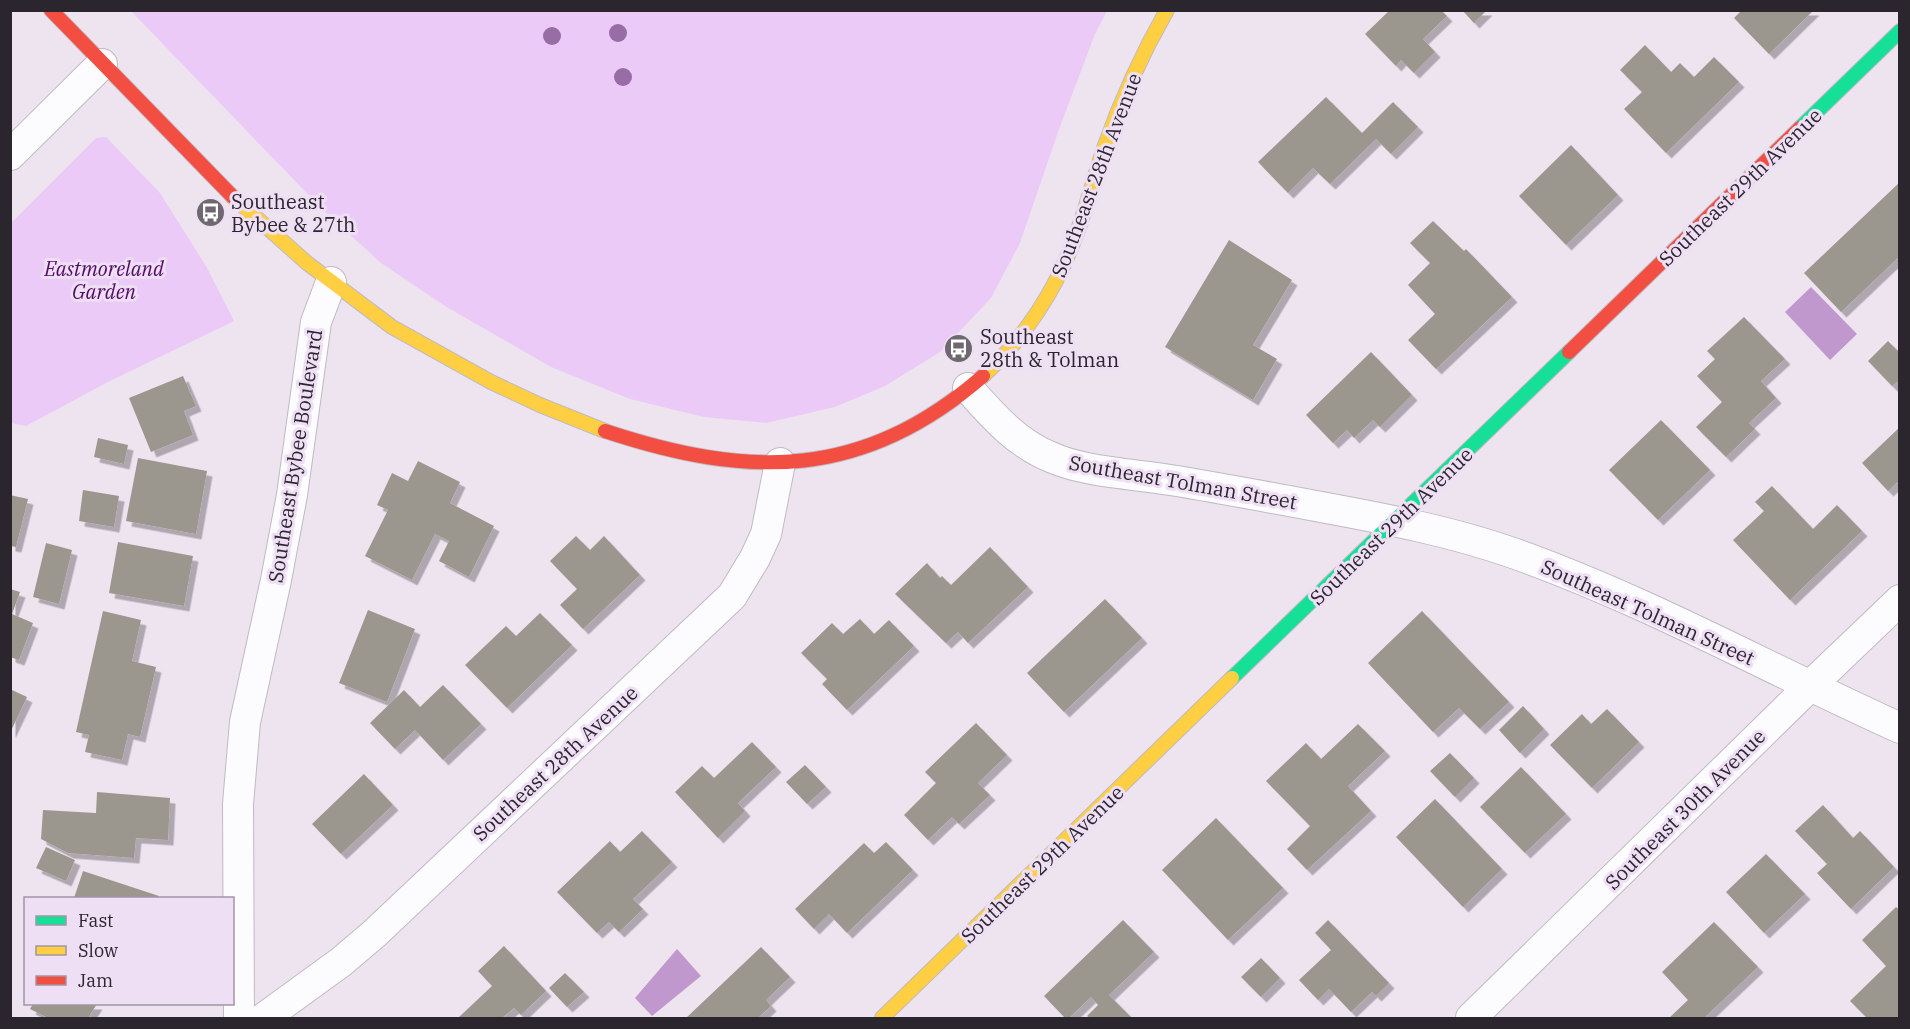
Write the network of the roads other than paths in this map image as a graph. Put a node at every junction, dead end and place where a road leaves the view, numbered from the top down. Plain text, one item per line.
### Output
1 (51, 10) edge
2 (1167, 10) edge
3 (1899, 31) edge
4 (102, 64) junction
5 (10, 155) edge
6 (331, 282) junction
7 (968, 388) junction
8 (780, 463) junction
9 (1397, 520) junction
10 (1899, 600) edge
11 (1809, 687) junction
12 (1899, 728) edge
13 (239, 1018) edge
14 (264, 1018) edge
15 (882, 1018) edge
16 (1472, 1018) edge

1 - 4 main road
2 - 7 main road, Southeast 28th Avenue
3 - 9 main road, Southeast 29th Avenue
4 - 5 street
4 - 6 main road
6 - 8 main road
6 - 13 street, Southeast Bybee Boulevard
7 - 8 main road
7 - 9 street, Southeast Tolman Street
8 - 14 street, Southeast 28th Avenue
9 - 11 street, Southeast Tolman Street
9 - 15 main road, Southeast 29th Avenue
10 - 11 street, Southeast 30th Avenue
11 - 12 street, Southeast Tolman Street
11 - 16 street, Southeast 30th Avenue

